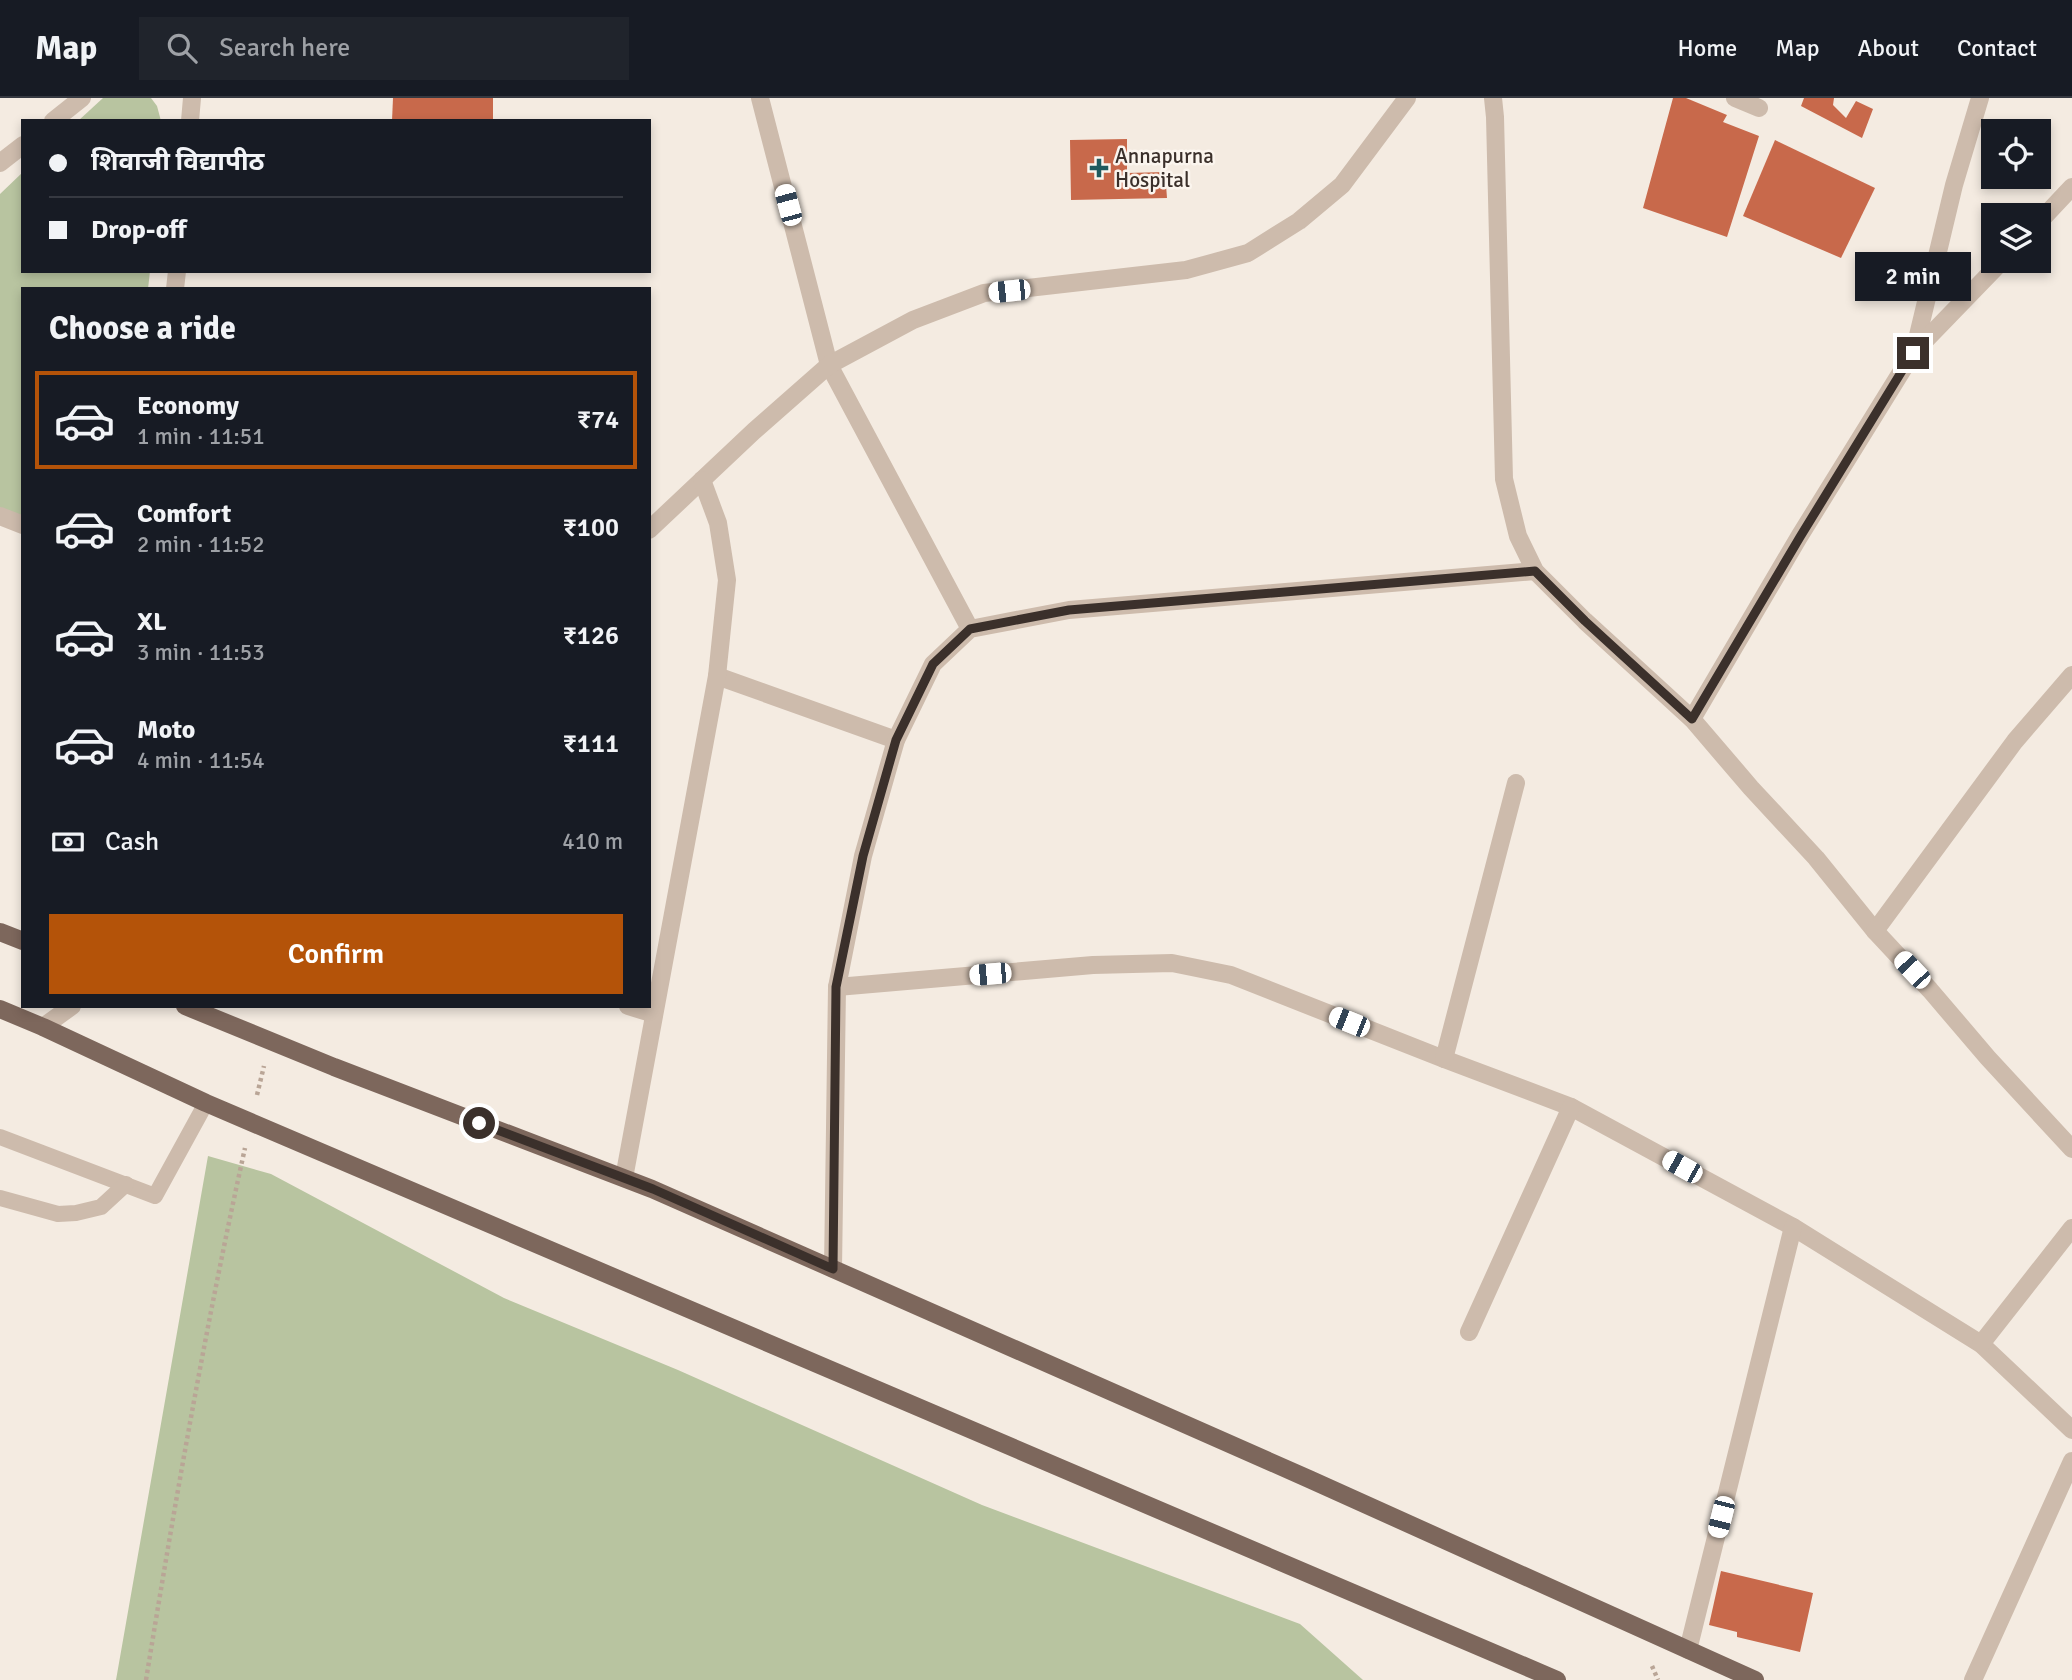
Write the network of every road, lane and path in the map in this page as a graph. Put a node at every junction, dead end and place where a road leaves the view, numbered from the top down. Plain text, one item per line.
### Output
1 (82, 98) edge
2 (192, 98) edge
3 (760, 98) edge
4 (1407, 98) edge
5 (1493, 98) edge
6 (1735, 98) edge
7 (1980, 98) edge
8 (1759, 108) dead end
9 (56, 119) edge
10 (190, 119) edge
11 (21, 147) edge
12 (0, 163) edge
13 (2072, 187) edge
14 (2051, 209) edge
15 (1990, 273) edge
16 (1913, 353) junction
17 (829, 365) junction
18 (702, 480) junction
19 (0, 516) edge
20 (21, 524) edge
21 (651, 528) edge
22 (1535, 571) junction
23 (970, 629) junction
24 (2072, 675) edge
25 (717, 676) junction
26 (1692, 719) junction
27 (896, 740) junction
28 (1516, 783) dead end
29 (1875, 931) junction
30 (0, 932) edge
31 (21, 940) edge
32 (836, 987) junction
33 (69, 1008) edge
34 (190, 1008) edge
35 (634, 1008) edge
36 (0, 1009) edge
37 (654, 1014) junction
38 (43, 1027) junction
39 (269, 1040) junction
40 (1444, 1059) junction
41 (206, 1103) junction
42 (1571, 1107) junction
43 (251, 1122) junction
44 (0, 1137) edge
45 (2072, 1149) edge
46 (624, 1178) junction
47 (126, 1184) junction
48 (0, 1198) edge
49 (1793, 1227) junction
50 (2072, 1228) edge
51 (833, 1269) junction
52 (1469, 1332) dead end
53 (1982, 1344) junction
54 (2072, 1430) edge
55 (2072, 1461) edge
56 (1688, 1650) junction
57 (146, 1680) edge
58 (1557, 1680) edge
59 (1755, 1680) edge
60 (1973, 1680) edge

1 - 9 street
2 - 10 street
3 - 17 street
4 - 17 street
5 - 22 street
6 - 8 street
7 - 16 street
11 - 12 street
13 - 14 street
15 - 16 street
16 - 26 street
17 - 18 street
17 - 23 street
18 - 21 street
18 - 25 street
19 - 20 street
22 - 23 street
22 - 26 street
23 - 27 street
24 - 29 street
25 - 27 street
25 - 37 street
26 - 29 street
27 - 32 street
28 - 40 street
29 - 45 street
30 - 31 main road
32 - 40 street
32 - 51 street
33 - 38 street
34 - 39 main road
35 - 37 street
36 - 38 main road
37 - 46 street
38 - 41 main road
39 - 43 path
39 - 46 main road
40 - 42 street
41 - 43 main road
41 - 47 lane
42 - 49 street
42 - 52 street
43 - 57 path
43 - 58 main road
44 - 47 lane
46 - 51 main road
47 - 48 lane
49 - 53 street
49 - 56 street
50 - 53 street
51 - 56 main road
53 - 54 street
55 - 60 street
56 - 59 main road

